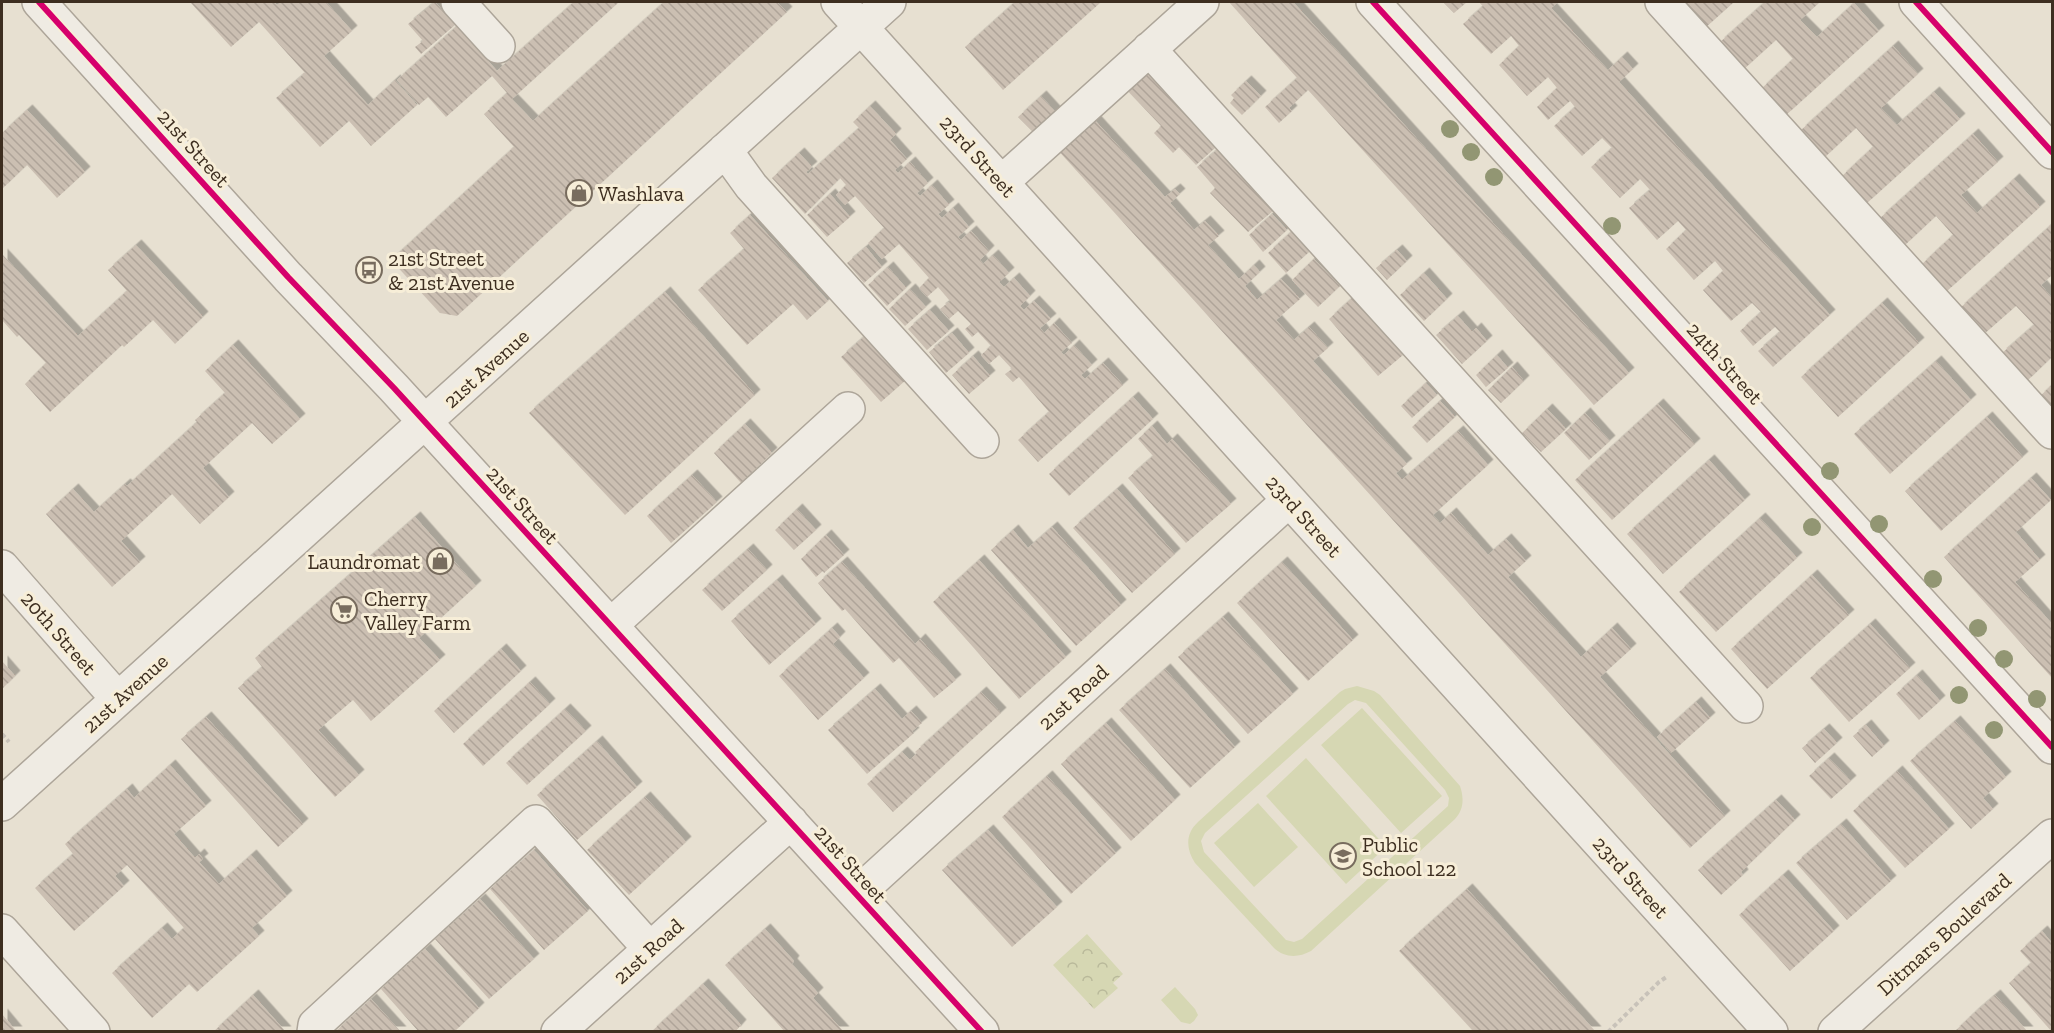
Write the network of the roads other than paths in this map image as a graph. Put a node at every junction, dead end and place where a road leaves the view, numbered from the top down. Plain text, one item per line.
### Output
1 (39, 2) edge
2 (458, 2) edge
3 (838, 2) edge
4 (889, 2) edge
5 (1202, 2) edge
6 (1373, 2) edge
7 (1662, 2) edge
8 (1916, 2) edge
9 (860, 27) junction
10 (498, 46) dead end
11 (1149, 49) junction
12 (725, 150) junction
13 (2052, 152) edge
14 (1002, 182) junction
15 (848, 409) dead end
16 (426, 423) junction
17 (2052, 432) edge
18 (982, 441) dead end
19 (1289, 500) junction
20 (2, 567) edge
21 (611, 625) junction
22 (117, 698) junction
23 (1746, 706) dead end
24 (2052, 747) edge
25 (2, 804) edge
26 (790, 822) junction
27 (2052, 836) edge
28 (857, 894) junction
29 (2, 931) edge
30 (650, 950) junction
31 (93, 1032) edge
32 (314, 1032) edge
33 (558, 1032) edge
34 (982, 1032) edge
35 (1771, 1032) edge
36 (1835, 1032) edge

1 - 16 street, 21st Street
2 - 10 street
3 - 9 street, 23rd Street
4 - 9 street, 21st Avenue
5 - 11 street
6 - 24 street, 24th Street
7 - 17 street
8 - 13 street
9 - 12 street, 21st Avenue
9 - 14 street, 23rd Street
11 - 14 street
11 - 23 street
12 - 16 street, 21st Avenue
12 - 18 street
14 - 19 street, 23rd Street
15 - 21 street
16 - 21 street, 21st Street
16 - 22 street, 21st Avenue
19 - 28 street, 21st Road
19 - 35 street, 23rd Street
20 - 22 street, 20th Street
21 - 26 street, 21st Street
22 - 25 street, 21st Avenue
26 - 28 street, 21st Street
26 - 30 street, 21st Road
27 - 36 street, Ditmars Boulevard
28 - 34 street, 21st Street
29 - 31 street
30 - 32 street
30 - 33 street, 21st Road

